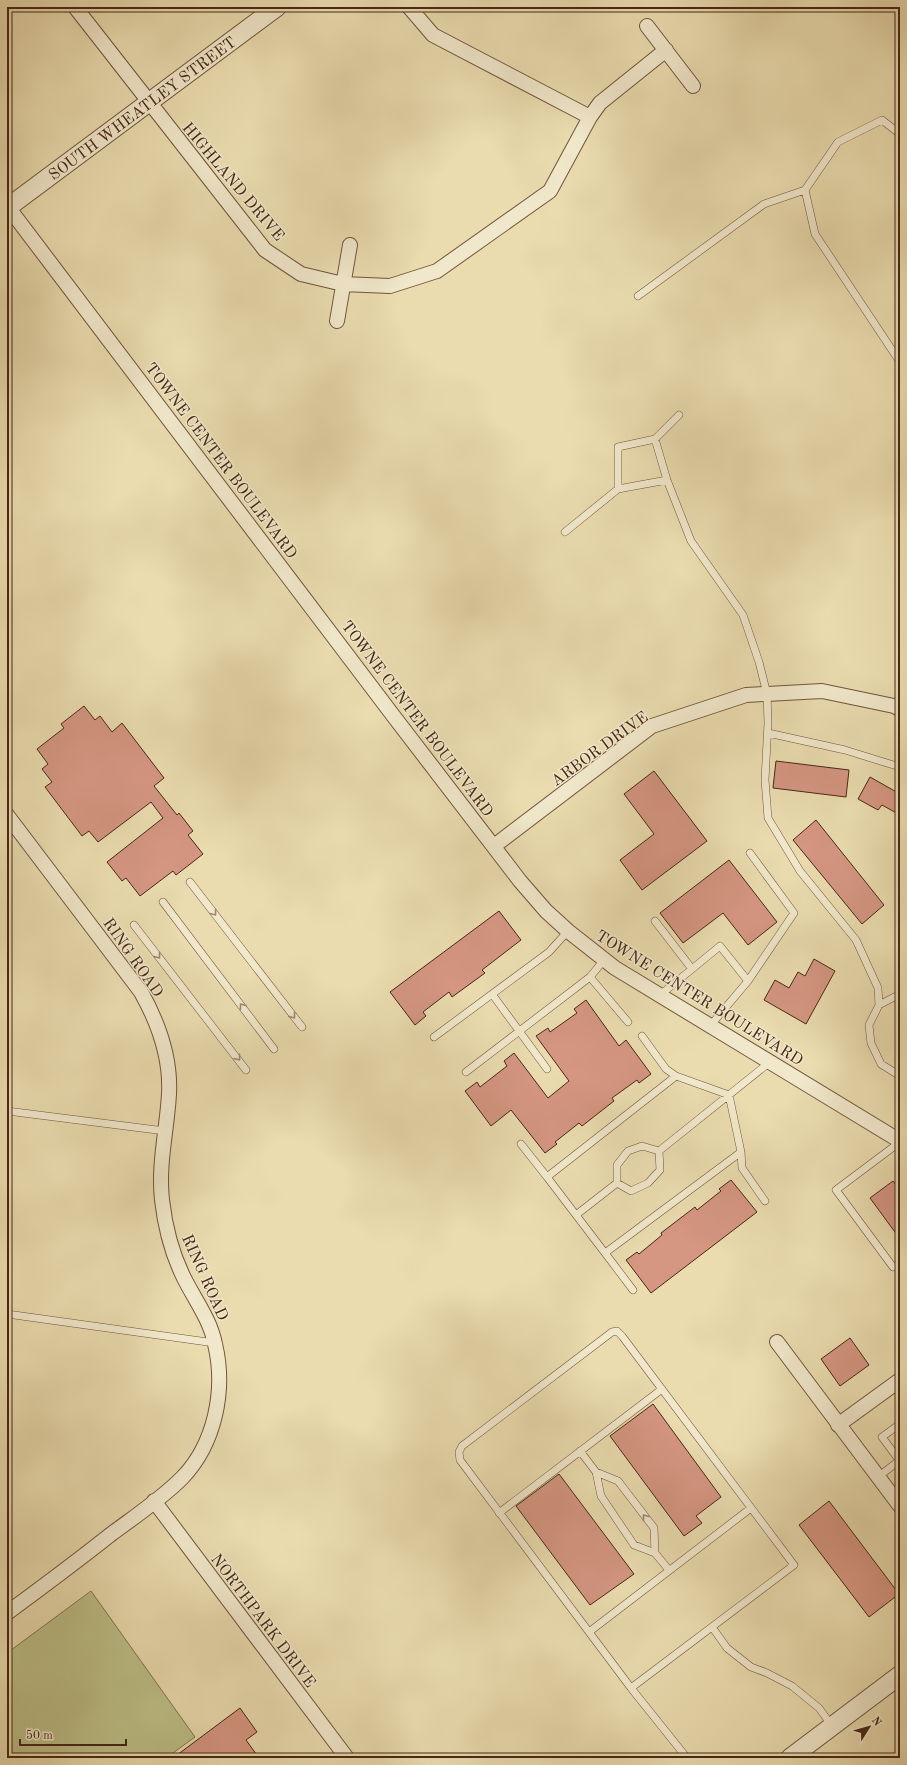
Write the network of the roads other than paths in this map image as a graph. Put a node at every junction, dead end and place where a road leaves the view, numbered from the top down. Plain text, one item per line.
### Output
1 (75, 7) edge
2 (277, 7) edge
3 (409, 7) edge
4 (647, 26) dead end
5 (666, 50) junction
6 (693, 86) dead end
7 (148, 103) junction
8 (590, 117) junction
9 (900, 134) edge
10 (805, 190) junction
11 (8, 207) edge
12 (350, 245) dead end
13 (343, 284) junction
14 (638, 296) dead end
15 (337, 321) dead end
16 (900, 362) edge
17 (679, 415) dead end
18 (656, 439) junction
19 (667, 480) junction
20 (618, 489) junction
21 (565, 532) dead end
22 (767, 694) junction
23 (900, 709) edge
24 (768, 733) junction
25 (900, 767) edge
26 (7, 815) edge
27 (494, 846) junction
28 (750, 853) dead end
29 (190, 882) dead end
30 (163, 902) dead end
31 (655, 921) dead end
32 (134, 925) dead end
33 (568, 931) junction
34 (604, 960) junction
35 (692, 969) junction
36 (590, 978) junction
37 (748, 981) junction
38 (492, 994) junction
39 (900, 994) edge
40 (660, 995) junction
41 (879, 1005) junction
42 (628, 1022) dead end
43 (710, 1026) junction
44 (302, 1027) dead end
45 (520, 1031) junction
46 (642, 1036) dead end
47 (434, 1037) dead end
48 (274, 1049) dead end
49 (770, 1062) junction
50 (547, 1069) dead end
51 (246, 1070) dead end
52 (466, 1072) dead end
53 (676, 1076) junction
54 (900, 1076) edge
55 (729, 1095) junction
56 (7, 1111) edge
57 (165, 1131) junction
58 (900, 1141) edge
59 (521, 1144) dead end
60 (659, 1151) junction
61 (741, 1152) junction
62 (547, 1177) junction
63 (617, 1184) junction
64 (765, 1201) dead end
65 (576, 1216) junction
66 (605, 1254) junction
67 (893, 1267) dead end
68 (633, 1290) dead end
69 (7, 1314) edge
70 (777, 1342) dead end
71 (215, 1343) junction
72 (900, 1380) edge
73 (662, 1389) junction
74 (838, 1424) junction
75 (900, 1424) edge
76 (580, 1451) junction
77 (900, 1460) edge
78 (596, 1472) junction
79 (878, 1478) junction
80 (154, 1502) junction
81 (900, 1506) edge
82 (751, 1508) junction
83 (499, 1513) junction
84 (655, 1553) junction
85 (669, 1570) junction
86 (7, 1613) edge
87 (712, 1627) junction
88 (589, 1632) junction
89 (900, 1675) edge
90 (631, 1688) junction
91 (832, 1726) junction
92 (347, 1758) edge
93 (686, 1758) edge
94 (790, 1758) edge

1 - 7 street, HIGHLAND DRIVE
2 - 7 street, SOUTH WHEATLEY STREET
3 - 8 street
4 - 5 street
5 - 6 street
5 - 8 street, HIGHLAND DRIVE
7 - 11 street, SOUTH WHEATLEY STREET
7 - 13 street, HIGHLAND DRIVE
8 - 13 street, HIGHLAND DRIVE
9 - 10 lane
10 - 14 lane
10 - 16 lane
11 - 27 street, TOWNE CENTER BOULEVARD
12 - 13 street
13 - 15 street
17 - 18 lane
18 - 19 lane
18 - 20 lane
19 - 20 lane
19 - 22 lane
20 - 21 lane
22 - 23 street, ARBOR DRIVE
22 - 24 lane
22 - 27 street, ARBOR DRIVE
24 - 25 lane
24 - 41 lane
26 - 57 street, RING ROAD
27 - 33 street, TOWNE CENTER BOULEVARD
28 - 37 lane
29 -> 44 lane
48 -> 30 lane
31 - 35 lane
32 -> 51 lane
33 - 34 street, TOWNE CENTER BOULEVARD
33 - 38 lane
34 - 36 lane
34 - 40 street, TOWNE CENTER BOULEVARD
35 - 37 lane
35 - 40 lane
36 - 42 lane
36 - 45 lane
37 - 43 lane
38 - 45 lane
38 - 47 lane
39 - 41 lane
40 - 43 street, TOWNE CENTER BOULEVARD
41 - 54 lane
43 - 49 street, TOWNE CENTER BOULEVARD
45 - 50 lane
45 - 52 lane
46 - 53 lane
49 - 55 lane
49 - 58 street, TOWNE CENTER BOULEVARD
53 - 55 lane
53 - 62 lane
55 - 60 lane
55 - 61 lane
56 - 57 lane
57 - 71 street, RING ROAD
58 - 67 lane
59 - 62 lane
60 - 63 lane
60 - 63 lane
61 - 64 lane
61 - 66 lane
62 - 65 lane
63 - 65 lane
65 - 66 lane
66 - 68 lane
69 - 71 lane
70 - 74 street
71 - 80 street, RING ROAD
72 - 74 street
73 - 76 lane
73 - 82 lane
73 - 83 lane
74 - 79 street
75 - 77 lane
76 - 78 lane
76 - 83 lane
77 - 79 lane
78 - 84 lane
84 -> 78 lane
79 - 81 street
80 - 86 street, RING ROAD
80 - 92 street, NORTHPARK DRIVE
82 - 85 lane
82 - 87 lane
83 - 88 lane
84 - 85 lane
85 - 88 lane
87 - 90 lane
87 - 91 lane
88 - 90 lane
89 - 91 street
90 - 93 lane
91 - 94 street

